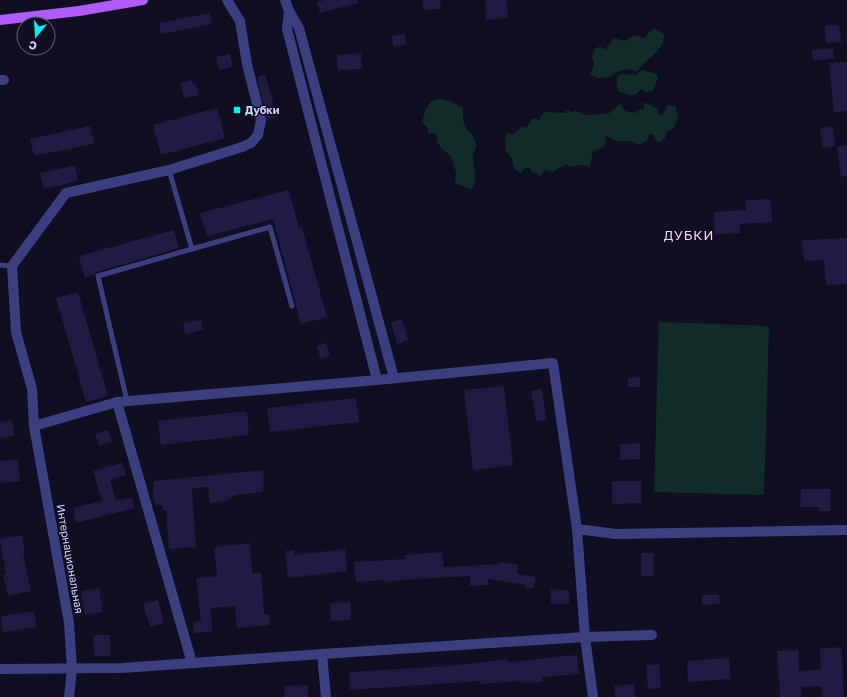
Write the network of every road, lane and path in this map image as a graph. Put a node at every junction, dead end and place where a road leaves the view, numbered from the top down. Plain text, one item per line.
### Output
1 (143, 0) edge
2 (227, 0) edge
3 (285, 0) edge
4 (289, 11) junction
5 (0, 20) edge
6 (169, 170) junction
7 (192, 248) junction
8 (0, 265) edge
9 (12, 266) junction
10 (292, 306) dead end
11 (394, 378) junction
12 (377, 380) junction
13 (122, 401) junction
14 (34, 426) junction
15 (577, 529) junction
16 (847, 530) edge
17 (652, 635) dead end
18 (585, 638) junction
19 (322, 654) junction
20 (192, 663) junction
21 (0, 669) edge
22 (72, 669) junction
23 (69, 697) edge
24 (326, 697) edge
25 (593, 697) edge

1 - 5 main road
2 - 6 street
3 - 4 street
4 - 11 street
4 - 12 street
6 - 7 lane
6 - 9 street
7 - 10 lane
7 - 13 lane
8 - 9 lane
9 - 14 street, Интернациональная
11 - 12 street
11 - 15 street
12 - 13 street
13 - 14 street
13 - 20 street
14 - 22 street, Интернациональная
15 - 16 street
15 - 18 street
17 - 18 street
18 - 19 street
18 - 25 street
19 - 20 street
19 - 24 street
20 - 22 street
21 - 22 street
22 - 23 street, Интернациональная

